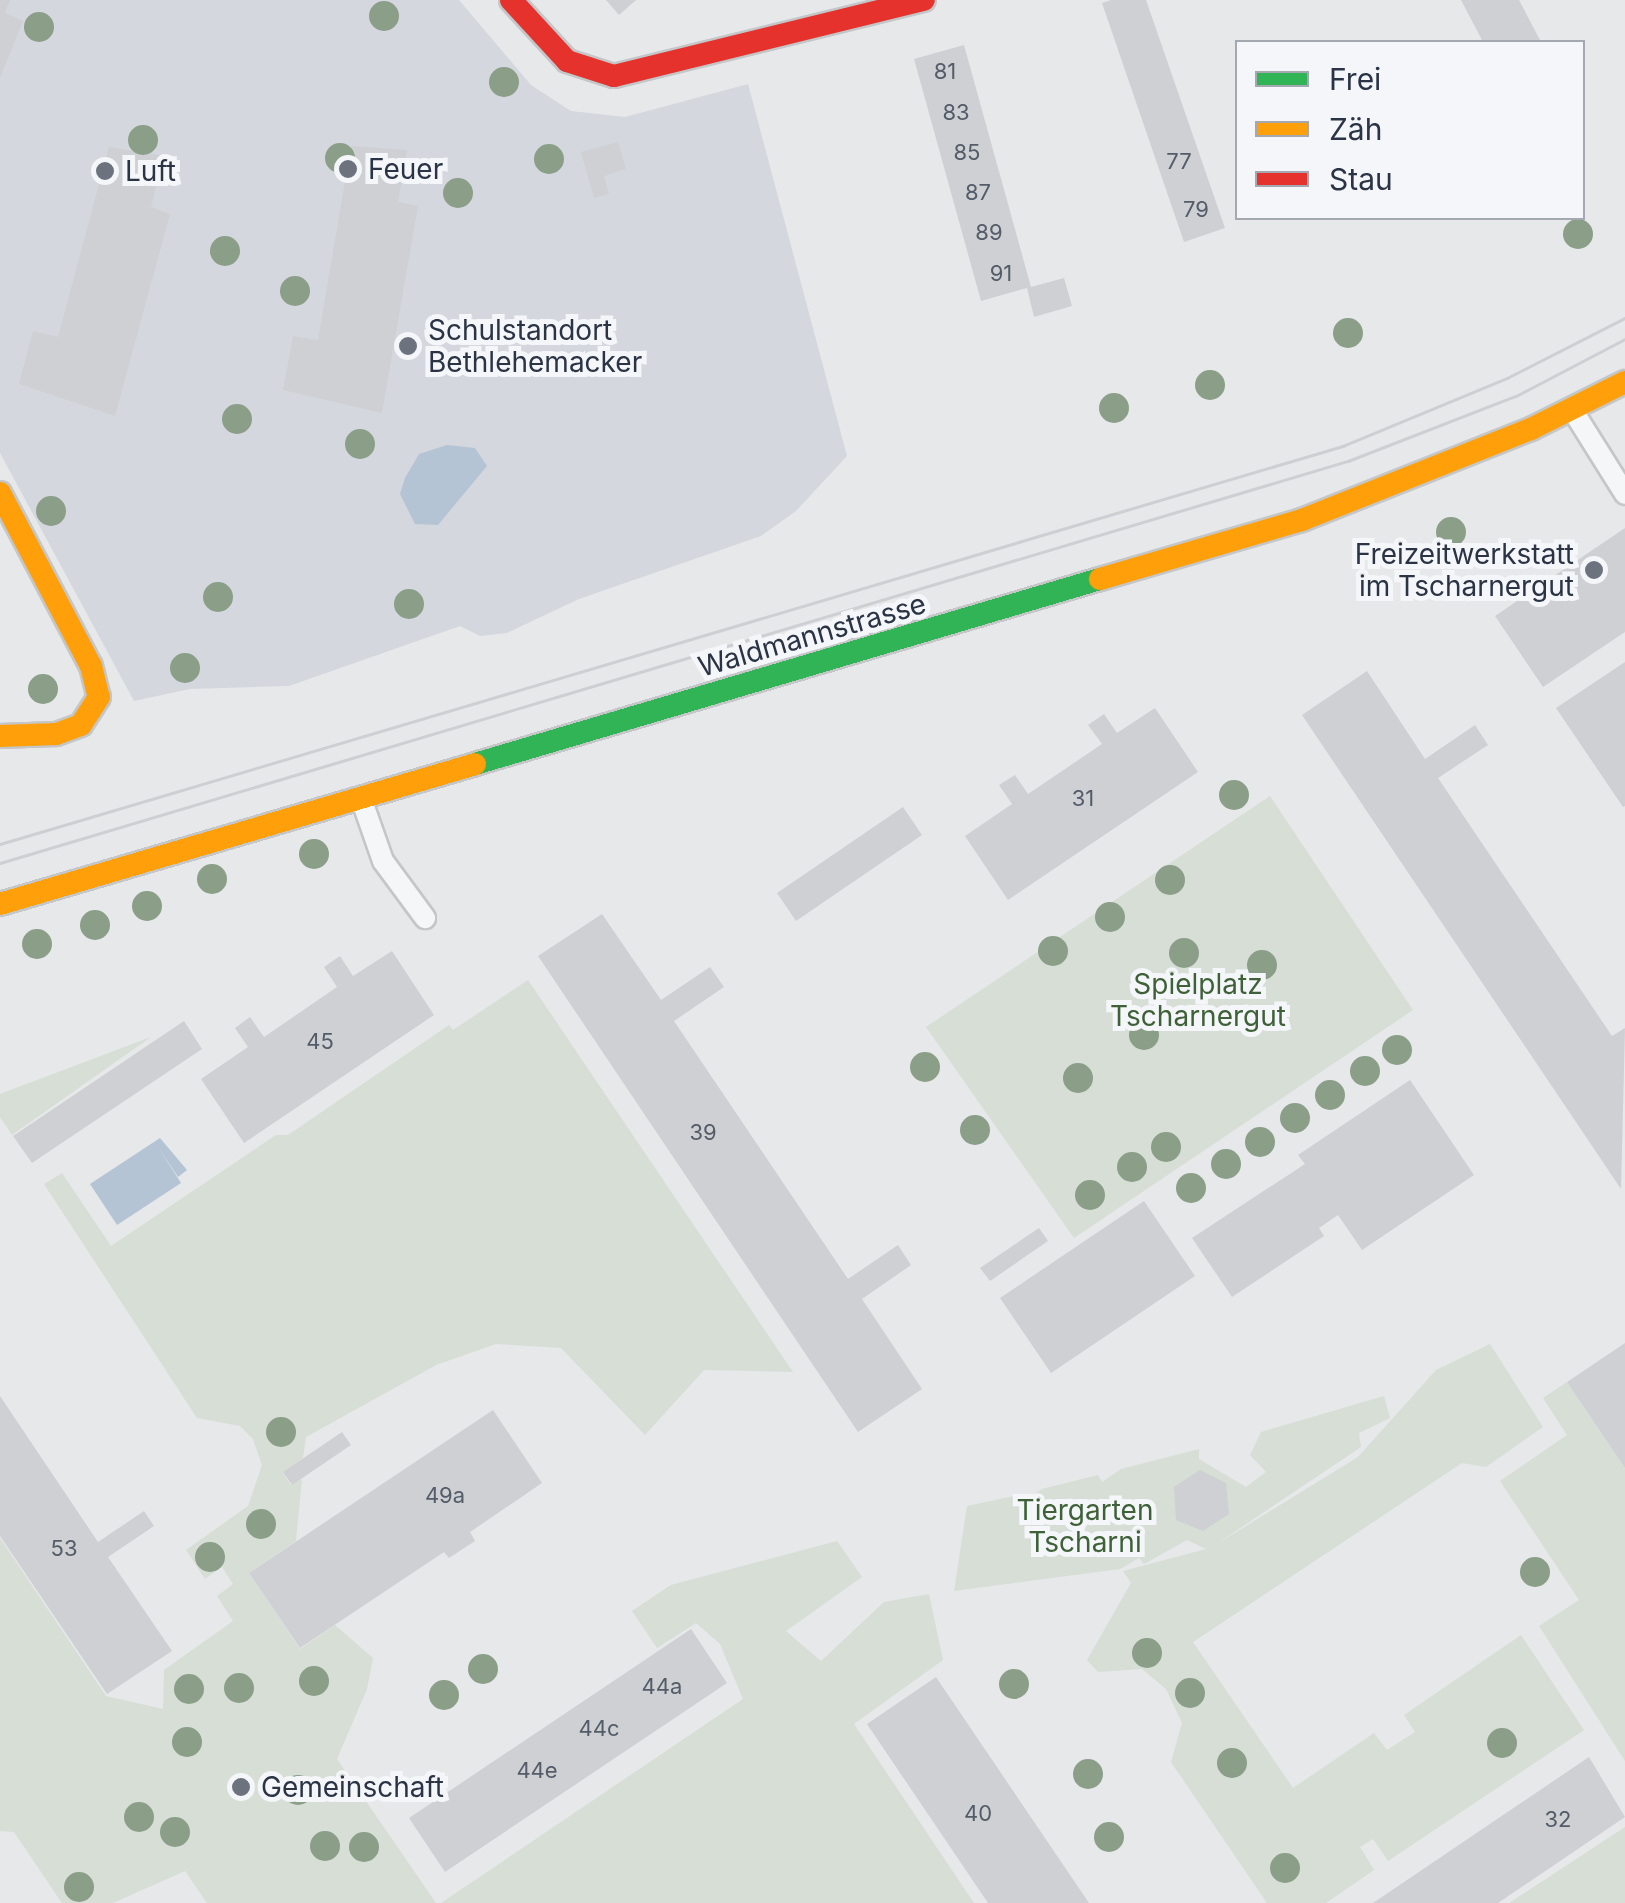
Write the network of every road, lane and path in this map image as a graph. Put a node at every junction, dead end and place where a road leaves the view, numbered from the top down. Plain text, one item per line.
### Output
1 (511, 0) edge
2 (924, 0) edge
3 (1625, 382) edge
4 (1572, 409) junction
5 (0, 494) edge
6 (1625, 494) edge
7 (0, 736) edge
8 (361, 799) junction
9 (0, 904) edge
10 (425, 918) dead end

1 - 2 street
3 - 4 street, Waldmannstrasse
4 - 6 lane
4 - 8 street, Waldmannstrasse
5 - 7 street
8 - 9 street, Waldmannstrasse
8 - 10 lane

